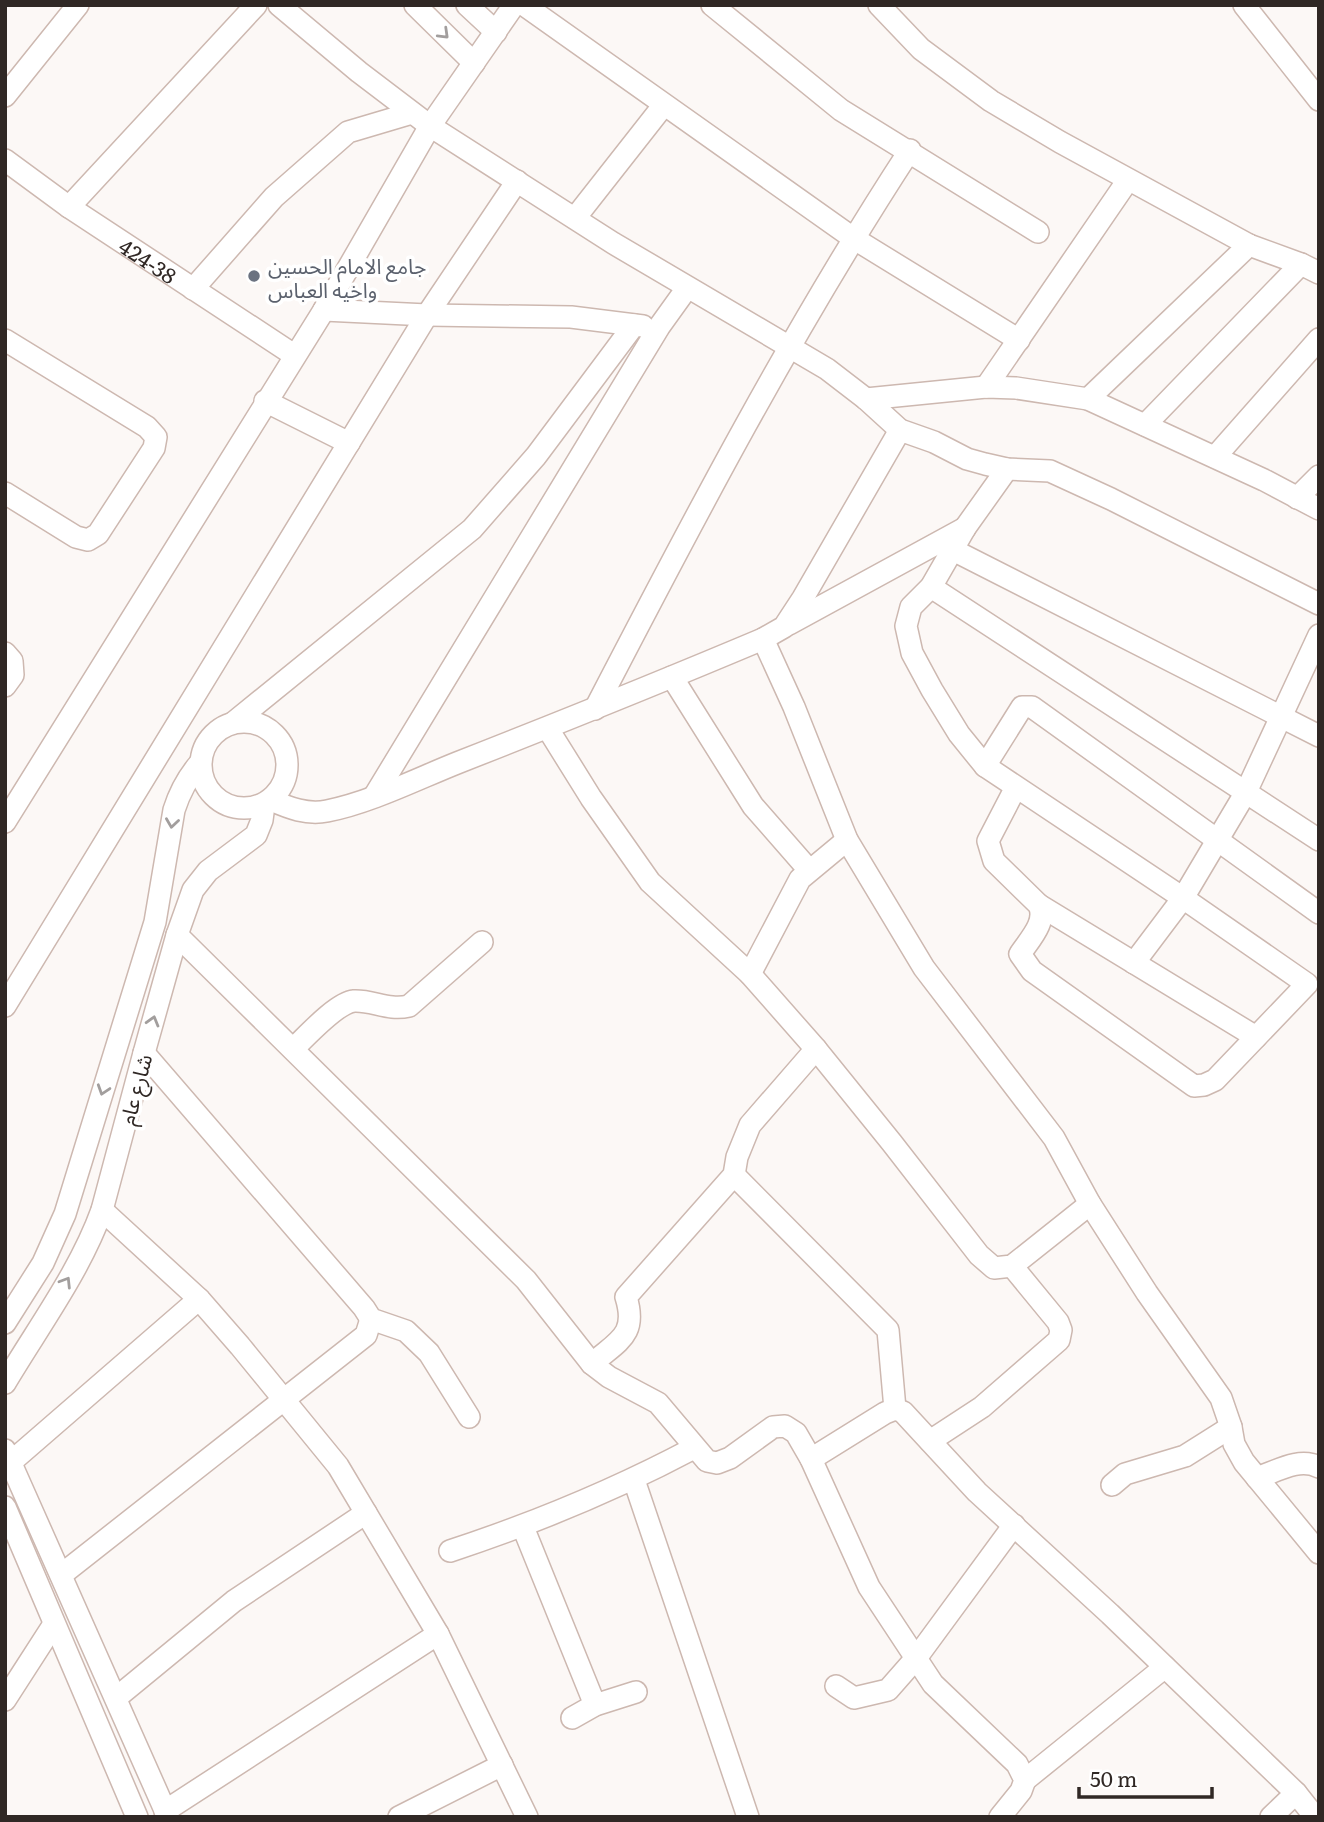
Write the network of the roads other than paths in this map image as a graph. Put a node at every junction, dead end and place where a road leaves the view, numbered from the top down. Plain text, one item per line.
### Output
1 (78, 5) edge
2 (256, 5) edge
3 (279, 5) edge
4 (415, 5) edge
5 (467, 5) edge
6 (514, 5) edge
7 (524, 5) edge
8 (712, 5) edge
9 (879, 5) edge
10 (1244, 5) edge
11 (496, 32) junction
12 (474, 63) junction
13 (5, 96) edge
14 (1319, 100) edge
15 (663, 106) junction
16 (412, 113) junction
17 (430, 126) junction
18 (910, 150) junction
19 (5, 160) edge
20 (1128, 180) junction
21 (517, 181) junction
22 (69, 207) junction
23 (575, 218) junction
24 (1038, 232) dead end
25 (852, 238) junction
26 (1249, 245) junction
27 (1310, 268) edge
28 (687, 288) junction
29 (193, 289) junction
30 (324, 310) junction
31 (427, 315) junction
32 (634, 325) junction
33 (659, 327) junction
34 (1319, 339) edge
35 (5, 340) edge
36 (1019, 340) junction
37 (790, 346) junction
38 (294, 355) junction
39 (986, 387) junction
40 (866, 399) junction
41 (1088, 399) junction
42 (265, 401) junction
43 (1144, 425) junction
44 (900, 430) junction
45 (349, 443) junction
46 (1215, 457) junction
47 (1007, 469) junction
48 (1319, 476) edge
49 (5, 493) edge
50 (1297, 498) junction
51 (1319, 509) edge
52 (965, 528) junction
53 (953, 550) junction
54 (931, 587) junction
55 (1319, 604) edge
56 (784, 627) junction
57 (1319, 635) edge
58 (762, 639) junction
59 (5, 653) edge
60 (672, 677) junction
61 (5, 686) edge
62 (595, 709) junction
63 (1282, 715) junction
64 (233, 723) junction
65 (548, 729) junction
66 (1319, 736) edge
67 (169, 738) junction
68 (203, 754) junction
69 (985, 766) junction
70 (1016, 787) junction
71 (1246, 792) junction
72 (375, 795) junction
73 (267, 802) junction
74 (5, 822) edge
75 (1217, 840) junction
76 (1319, 840) edge
77 (847, 841) junction
78 (809, 870) junction
79 (1183, 898) junction
80 (1039, 905) junction
81 (1319, 913) edge
82 (177, 935) junction
83 (482, 942) dead end
84 (1134, 963) junction
85 (750, 974) junction
86 (5, 1006) edge
87 (1256, 1037) junction
88 (293, 1049) junction
89 (816, 1049) junction
90 (144, 1053) junction
91 (734, 1175) junction
92 (1090, 1204) junction
93 (102, 1210) junction
94 (1012, 1266) junction
95 (199, 1299) junction
96 (10, 1315) edge
97 (371, 1319) junction
98 (41, 1322) junction
99 (592, 1364) junction
100 (5, 1383) edge
101 (284, 1399) junction
102 (895, 1409) junction
103 (469, 1418) dead end
104 (1231, 1427) junction
105 (930, 1441) junction
106 (694, 1448) junction
107 (8, 1456) edge
108 (811, 1458) junction
109 (1319, 1467) edge
110 (1258, 1478) junction
111 (634, 1480) junction
112 (1112, 1485) dead end
113 (5, 1507) edge
114 (366, 1513) junction
115 (1014, 1525) junction
116 (523, 1527) junction
117 (450, 1551) dead end
118 (1319, 1553) edge
119 (61, 1574) junction
120 (54, 1624) junction
121 (438, 1634) junction
122 (917, 1657) junction
123 (1165, 1667) junction
124 (836, 1686) dead end
125 (636, 1692) dead end
126 (116, 1698) junction
127 (5, 1700) edge
128 (595, 1705) junction
129 (572, 1718) dead end
130 (502, 1765) junction
131 (1024, 1780) junction
132 (1296, 1793) junction
133 (167, 1814) edge
134 (138, 1817) edge
135 (399, 1817) edge
136 (527, 1817) edge
137 (748, 1817) edge
138 (1000, 1817) edge
139 (1271, 1817) edge
140 (1315, 1817) edge

1 - 13 street
2 - 22 street
3 - 16 street
4 -> 12 street
5 - 11 street
6 - 11 street
7 - 15 street
8 - 18 street
9 - 20 street
10 - 14 street
11 - 12 street
12 - 17 street
15 - 23 street
15 - 25 street
16 - 17 street
16 - 29 street
17 - 21 street
17 - 30 street
18 - 24 street
18 - 25 street
19 - 22 street, 424-38
20 - 26 street
20 - 36 street
21 - 23 street
21 - 31 street
22 - 29 street, 424-38
23 - 28 street
25 - 36 street
25 - 37 street
26 - 27 street
26 - 41 street
27 - 43 street
28 - 33 street
28 - 37 street
29 - 38 street, 424-38
30 - 31 street
30 - 38 street
31 - 32 street
31 - 45 street
32 - 33 street
32 - 64 street
33 - 72 street
34 - 46 street
35 - 49 street
36 - 39 street
37 - 40 street
37 - 62 street
38 - 42 street
39 - 40 street
39 - 41 street
40 - 44 street
41 - 43 street
42 - 45 street
42 - 74 street
43 - 46 street
44 - 47 street
44 - 56 street
45 - 67 street
46 - 50 street
47 - 52 street
47 - 55 street
48 - 50 street
50 - 51 street
52 - 53 street
52 - 56 street
53 - 54 street
53 - 63 street
54 - 69 street
54 - 71 street
56 - 58 street
57 - 63 street
58 - 60 street
58 - 77 street
59 - 61 street
60 - 62 street
60 - 78 street
62 - 65 street
63 - 66 street
63 - 71 street
64 - 68 street
64 - 73 street
65 - 72 street
65 - 85 street
67 - 68 street
67 - 86 street
68 - 73 street
68 -> 96 street, شارع عام
69 - 70 street
69 - 75 street
70 - 79 street
70 - 80 street
71 - 75 street
71 - 76 street
72 - 73 street
73 - 82 street, شارع عام
75 - 79 street
75 - 81 street
77 - 78 street
77 - 92 street
78 - 85 street
79 - 84 street
79 - 87 street
80 - 84 street
80 - 87 street
82 - 88 street
90 -> 82 street, شارع عام
83 - 88 street
84 - 87 street
85 - 89 street
88 - 99 street
89 - 91 street
89 - 94 street
90 - 93 street, شارع عام
90 - 97 street
91 - 99 street
91 - 102 street
92 - 94 street
92 - 104 street
93 - 95 street
98 -> 93 street, شارع عام
94 - 105 street
95 - 101 street
95 - 107 street
96 - 98 street
97 - 101 street
97 - 103 street
98 - 100 street, شارع عام
99 - 106 street
101 - 114 street
101 - 119 street
102 - 105 street
102 - 108 street
104 - 110 street
104 - 112 street
105 - 115 street
106 - 108 street
106 - 111 street
107 - 119 street
108 - 122 street
109 - 110 street
110 - 118 street
111 - 116 street
111 - 137 street
113 - 120 street
114 - 121 street
114 - 126 street
115 - 122 street
115 - 123 street
116 - 117 street
116 - 128 street
119 - 126 street
120 - 127 street
120 - 134 street
121 - 130 street
121 - 133 street
122 - 124 street
122 - 131 street
123 - 131 street
123 - 132 street
125 - 128 street
126 - 133 street
128 - 129 street
130 - 135 street
130 - 136 street
131 - 138 street
132 - 139 street
132 - 140 street

